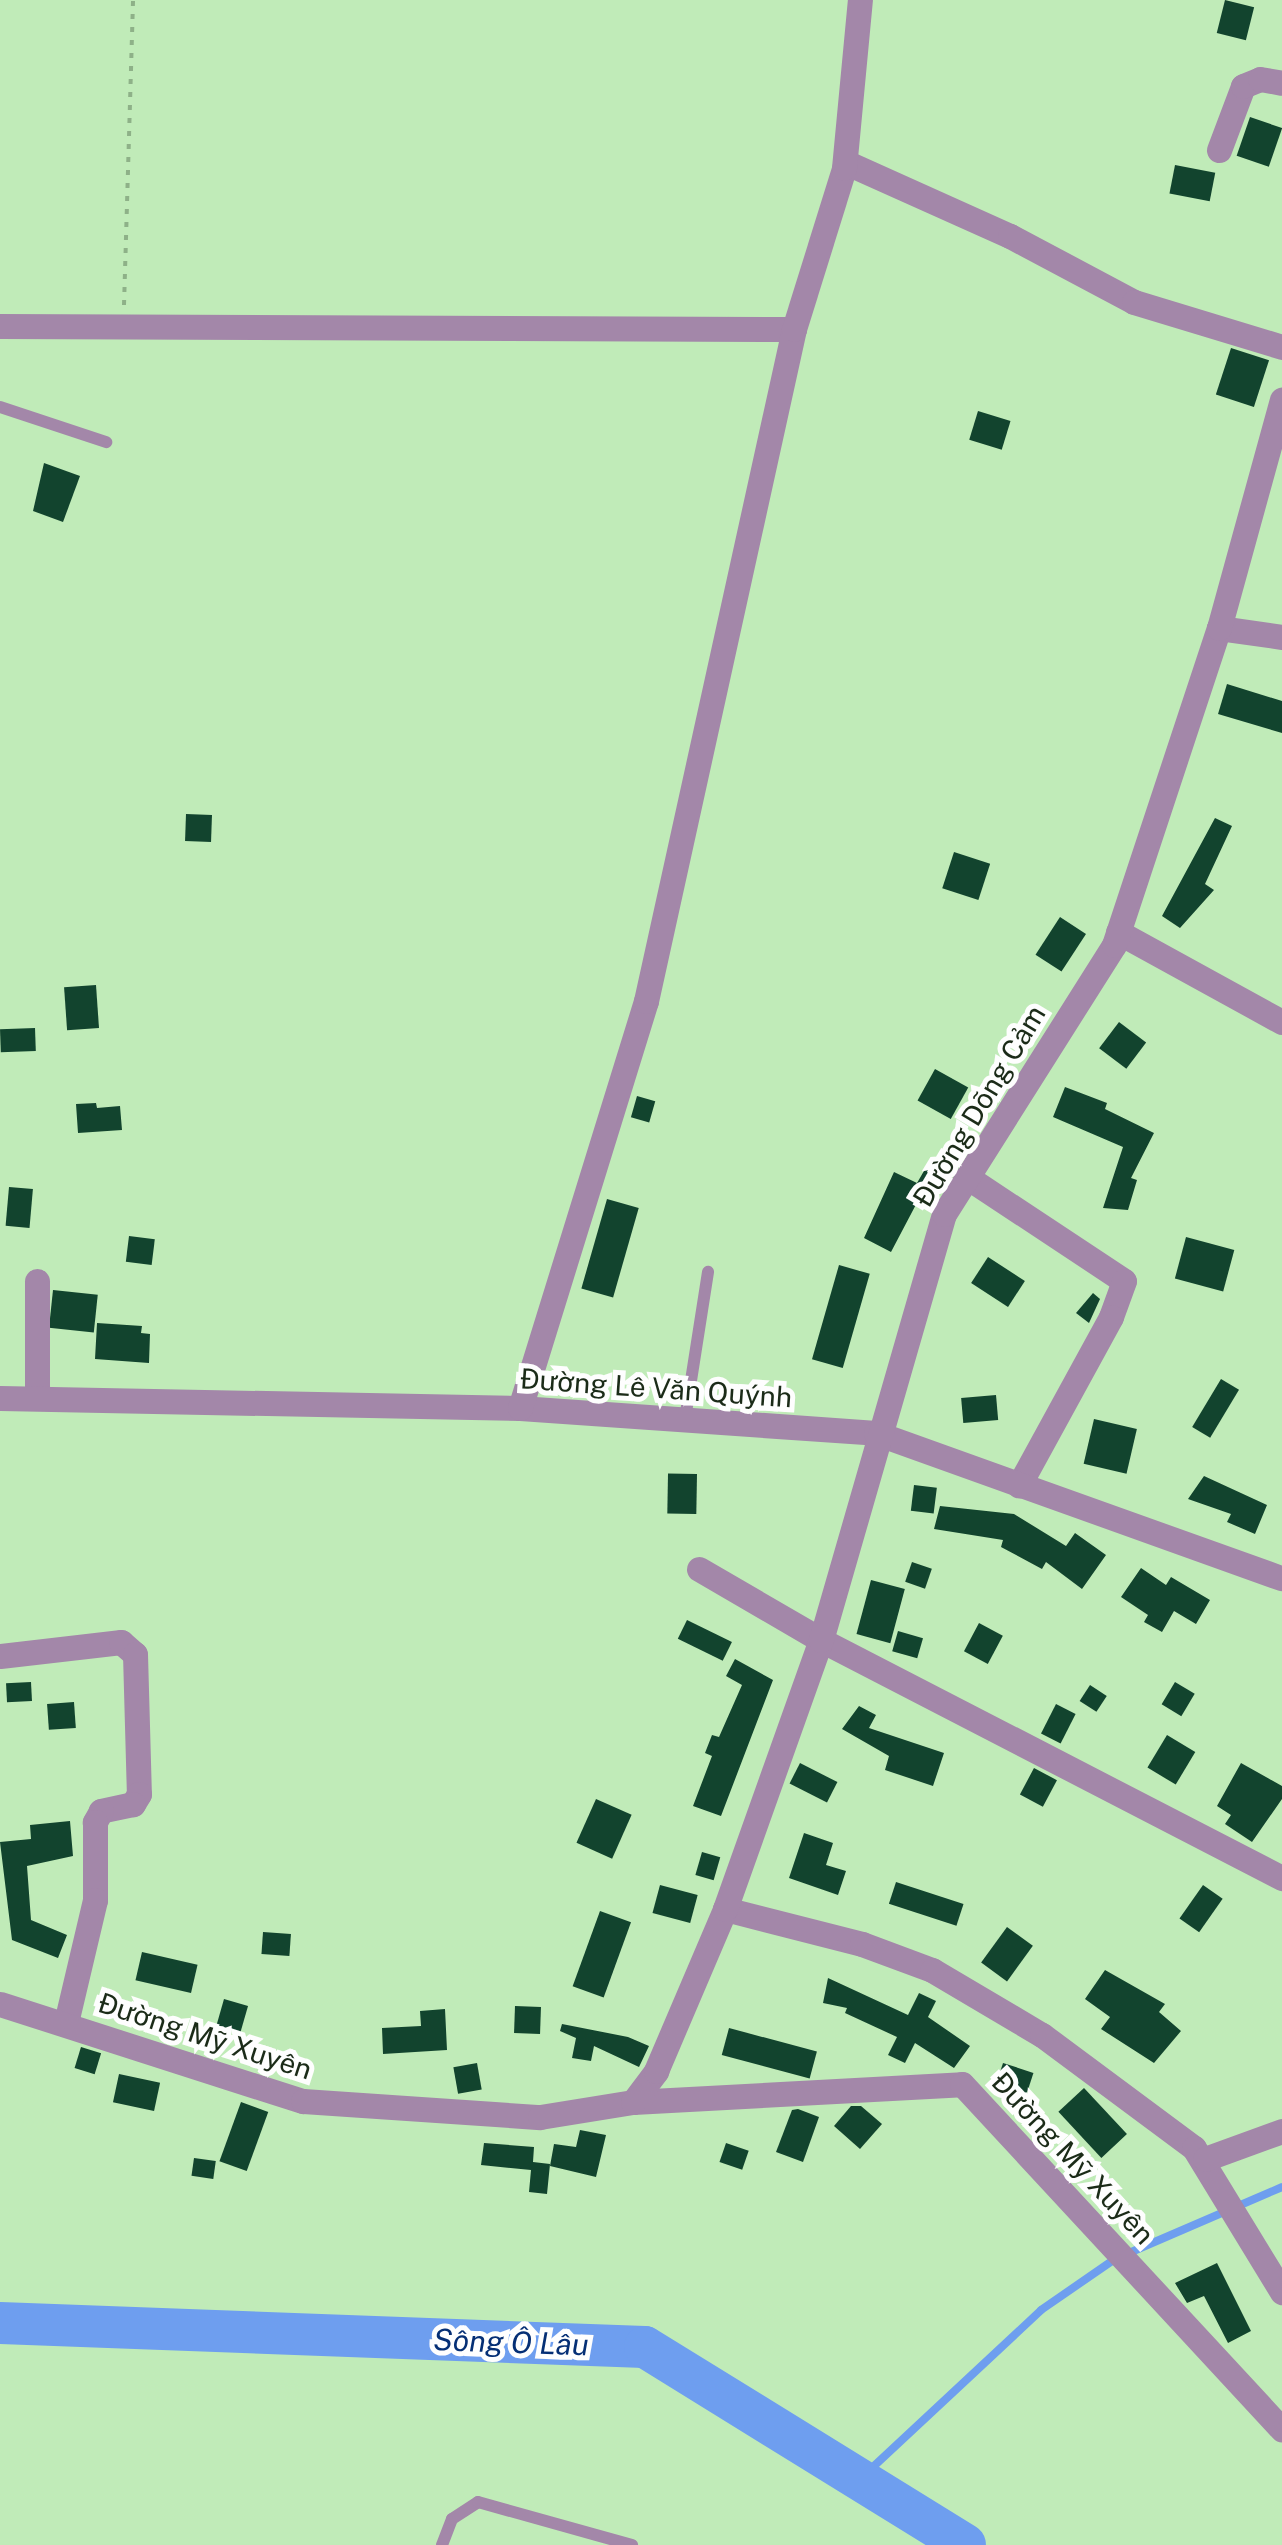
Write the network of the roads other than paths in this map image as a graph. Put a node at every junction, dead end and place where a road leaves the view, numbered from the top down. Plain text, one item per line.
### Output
1 (860, 0) edge
2 (1282, 83) edge
3 (1218, 150) dead end
4 (844, 162) junction
5 (0, 326) edge
6 (794, 329) junction
7 (1282, 347) edge
8 (1282, 400) edge
9 (0, 407) edge
10 (106, 442) dead end
11 (1219, 628) junction
12 (1282, 637) edge
13 (1118, 932) junction
14 (1282, 1022) edge
15 (967, 1177) junction
16 (708, 1272) dead end
17 (36, 1280) dead end
18 (0, 1398) edge
19 (37, 1398) junction
20 (520, 1408) junction
21 (685, 1419) junction
22 (876, 1433) junction
23 (1018, 1484) junction
24 (699, 1568) dead end
25 (1282, 1578) edge
26 (821, 1640) junction
27 (0, 1656) edge
28 (1282, 1878) edge
29 (725, 1909) junction
30 (0, 2004) edge
31 (66, 2023) junction
32 (633, 2102) junction
33 (1282, 2131) edge
34 (1208, 2164) junction
35 (1282, 2292) edge
36 (1282, 2429) edge
37 (442, 2545) edge
38 (632, 2545) edge

1 - 4 street
2 - 3 street
4 - 6 street
4 - 7 street
5 - 6 street
6 - 20 street
8 - 11 street, Đường Dõng Cảm
9 - 10 lane
11 - 12 street
11 - 13 street, Đường Dõng Cảm
13 - 14 street
13 - 15 street, Đường Dõng Cảm
15 - 22 street, Đường Dõng Cảm
15 - 23 street
16 - 21 lane
17 - 19 street
18 - 19 street, Đường Lê Văn Quýnh
19 - 20 street, Đường Lê Văn Quýnh
20 - 21 street, Đường Lê Văn Quýnh
21 - 22 street, Đường Lê Văn Quýnh
22 - 23 street, Đường Lê Văn Quýnh
22 - 26 street, Đường Dõng Cảm
23 - 25 street, Đường Lê Văn Quýnh
24 - 26 street
26 - 28 street
26 - 29 street, Đường Dõng Cảm
27 - 31 street
29 - 32 street
29 - 34 street
30 - 31 street, Đường Mỹ Xuyên
31 - 32 street, Đường Mỹ Xuyên
32 - 36 street, Đường Mỹ Xuyên
33 - 34 street
34 - 35 street
37 - 38 lane

